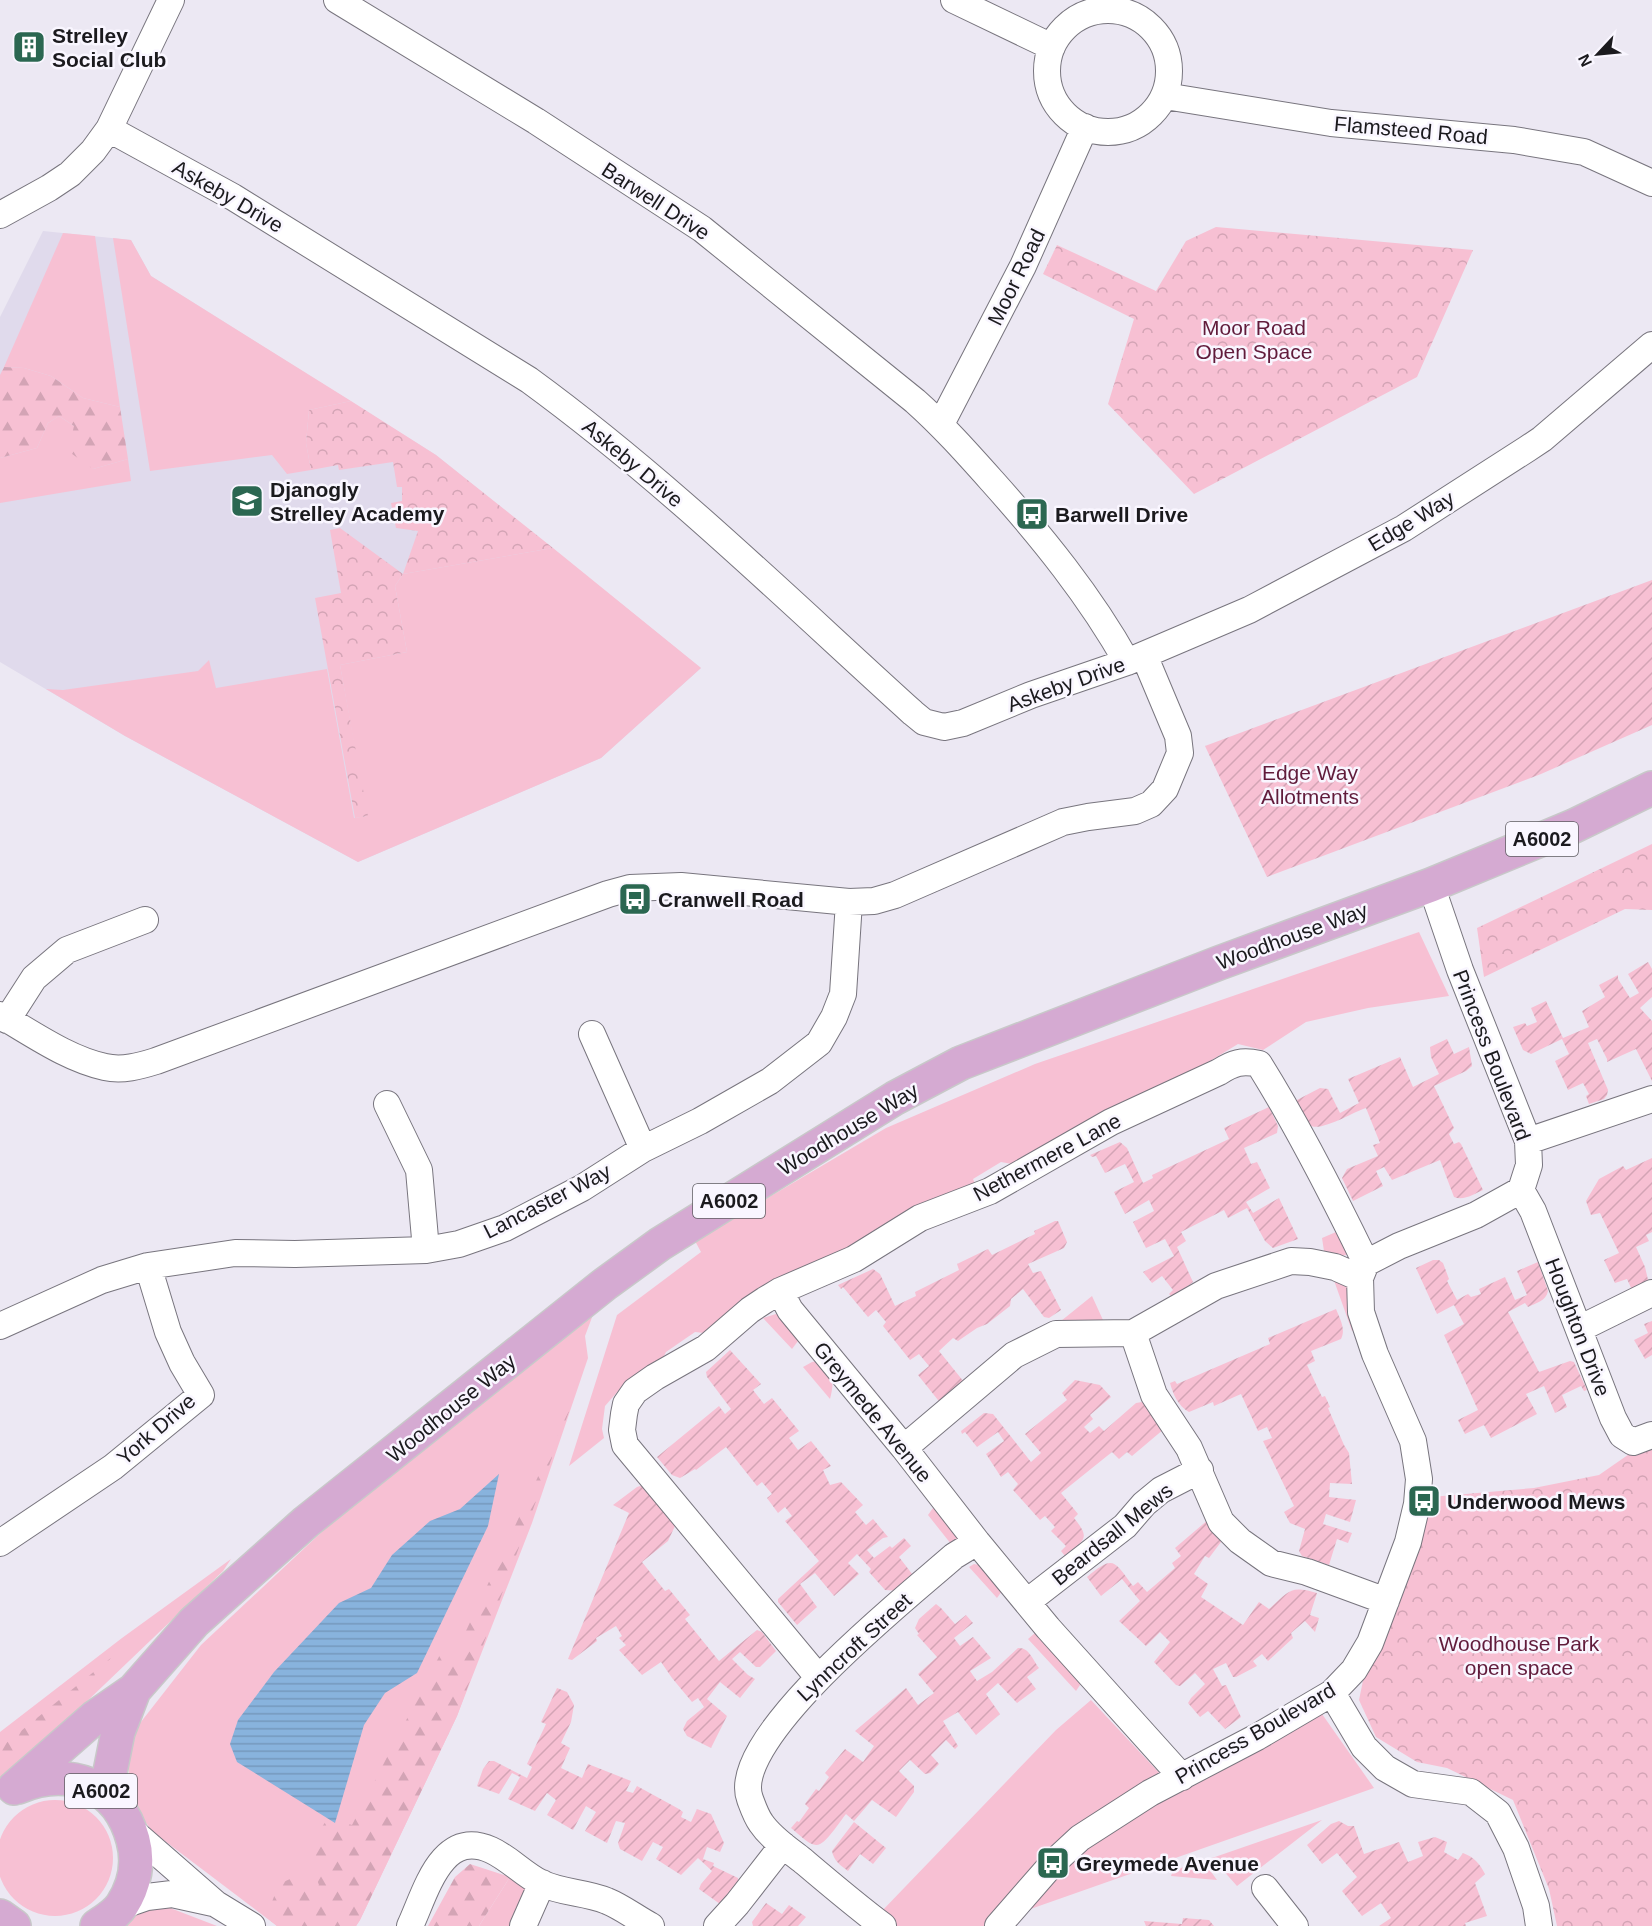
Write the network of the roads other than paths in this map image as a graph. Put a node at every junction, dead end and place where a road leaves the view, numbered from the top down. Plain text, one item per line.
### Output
1 (171, 0) edge
2 (337, 0) edge
3 (954, 0) edge
4 (1133, 7) edge
5 (1052, 47) junction
6 (1165, 96) junction
7 (1085, 127) junction
8 (109, 129) junction
9 (1652, 183) edge
10 (0, 215) edge
11 (1652, 345) edge
12 (941, 424) junction
13 (1135, 658) junction
14 (1652, 788) edge
15 (1431, 885) junction
16 (849, 902) junction
17 (145, 920) dead end
18 (4, 1018) edge
19 (592, 1034) dead end
20 (1652, 1099) edge
21 (387, 1104) dead end
22 (1528, 1142) junction
23 (643, 1149) junction
24 (1521, 1190) junction
25 (426, 1250) junction
26 (148, 1266) junction
27 (1363, 1270) junction
28 (780, 1291) junction
29 (1652, 1293) edge
30 (0, 1326) edge
31 (1579, 1329) junction
32 (1133, 1333) junction
33 (1652, 1435) edge
34 (904, 1448) junction
35 (1200, 1470) junction
36 (977, 1542) junction
37 (0, 1543) edge
38 (1386, 1601) junction
39 (1027, 1602) junction
40 (818, 1677) junction
41 (134, 1690) junction
42 (1332, 1693) junction
43 (1182, 1777) junction
44 (7, 1794) edge
45 (122, 1816) junction
46 (783, 1845) junction
47 (542, 1883) junction
48 (1265, 1888) dead end
49 (216, 1904) junction
50 (0, 1916) edge
51 (109, 1919) edge
52 (14, 1926) edge
53 (252, 1926) edge
54 (410, 1926) edge
55 (523, 1926) edge
56 (651, 1926) edge
57 (717, 1926) edge
58 (883, 1926) edge
59 (998, 1926) edge
60 (1295, 1926) edge
61 (1539, 1926) edge

1 - 8 street
2 - 12 street, Barwell Drive
3 - 5 street
4 - 5 street
4 - 6 street
5 - 7 street
6 - 7 street
6 - 9 street, Flamsteed Road
7 - 12 street, Moor Road
8 - 10 street
8 - 13 street, Askeby Drive
11 - 13 street, Edge Way
12 - 13 street, Barwell Drive
13 - 16 street
14 - 15 main road, Woodhouse Way / A6002
15 - 22 street, Princess Boulevard
15 - 41 main road, Woodhouse Way / A6002
16 - 18 street
16 - 23 street, Lancaster Way
17 - 18 street
19 - 23 street
20 - 22 street
21 - 25 street
22 - 24 street, Princess Boulevard
23 - 25 street, Lancaster Way
24 - 27 street
24 - 31 street, Houghton Drive
25 - 26 street, Lancaster Way
26 - 30 street, Lancaster Way
26 - 37 street, York Drive
27 - 28 street, Nethermere Lane
27 - 32 street
27 - 38 street, Princess Boulevard
28 - 34 street, Greymede Avenue
28 - 40 street, Nethermere Lane
29 - 31 street
31 - 33 street, Houghton Drive
32 - 34 street
32 - 35 street
34 - 36 street, Greymede Avenue
35 - 38 street
35 - 39 street, Beardsall Mews
36 - 39 street, Greymede Avenue
36 - 40 street, Lynncroft Street
38 - 42 street, Princess Boulevard
39 - 43 street, Greymede Avenue
40 - 46 street, Lynncroft Street
41 - 44 main road, Woodhouse Way / A6002
41 - 45 main road, Woodhouse Way / A6002
42 - 43 street, Princess Boulevard
42 - 61 street
43 - 59 street, Princess Boulevard
44 - 45 main road, A6002
45 - 49 street
45 - 51 main road, A6002
46 - 57 street
46 - 58 street, Lynncroft Street
47 - 54 street
47 - 55 street
47 - 56 street
48 - 60 street
49 - 51 street
49 - 53 street
50 - 52 main road

